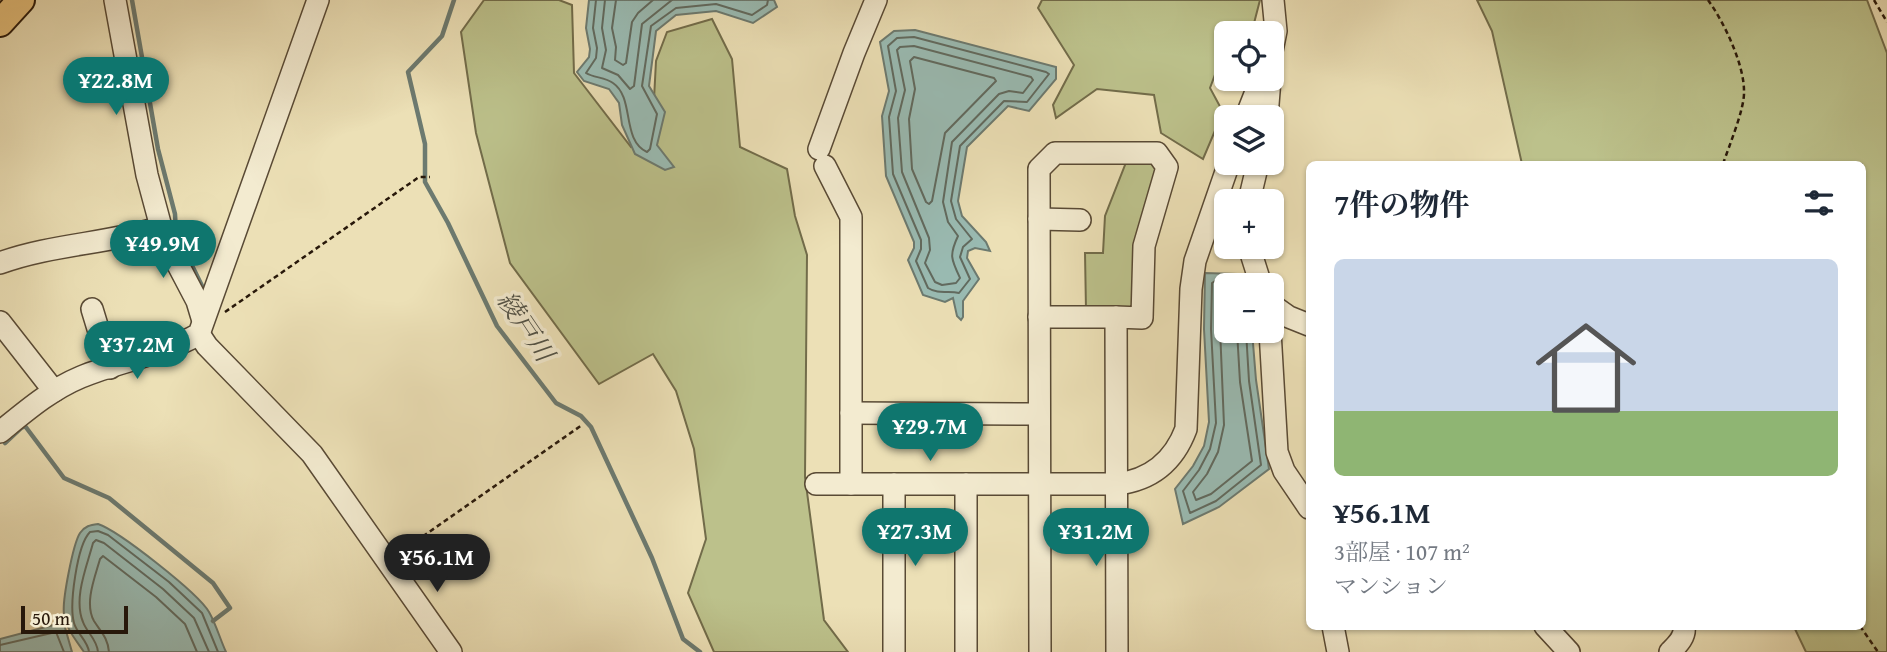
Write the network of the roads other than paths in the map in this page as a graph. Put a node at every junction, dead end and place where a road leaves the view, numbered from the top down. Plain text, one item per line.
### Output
1 (21, 0) edge
2 (116, 0) edge
3 (318, 0) edge
4 (876, 0) edge
5 (1273, 0) edge
6 (1275, 21) edge
7 (0, 23) edge
8 (1225, 175) edge
9 (1039, 219) junction
10 (1080, 220) dead end
11 (161, 227) junction
12 (0, 263) edge
13 (92, 309) dead end
14 (1284, 313) edge
15 (1039, 317) junction
16 (1116, 317) junction
17 (0, 321) edge
18 (1306, 324) edge
19 (201, 327) junction
20 (1271, 343) edge
21 (110, 368) junction
22 (54, 391) junction
23 (852, 414) junction
24 (1038, 414) junction
25 (0, 432) edge
26 (816, 484) dead end
27 (851, 484) junction
28 (894, 484) junction
29 (965, 484) junction
30 (1040, 484) junction
31 (1117, 484) junction
32 (1306, 504) edge
33 (1334, 630) edge
34 (1549, 630) edge
35 (1685, 630) edge
36 (451, 652) edge
37 (894, 652) edge
38 (966, 652) edge
39 (1040, 652) edge
40 (1118, 652) edge
41 (1338, 652) edge
42 (1569, 652) edge
43 (1670, 652) edge

1 - 7 main road
2 - 11 street
3 - 19 street
4 - 23 street
5 - 6 street
8 - 31 street
9 - 10 street
9 - 15 street
9 - 16 street
11 - 12 street
11 - 19 street
13 - 21 street
14 - 18 street
15 - 16 street
15 - 24 street
16 - 31 street
17 - 22 street
19 - 21 street
19 - 36 street
20 - 32 street
21 - 22 street
22 - 25 street
23 - 24 street
23 - 27 street
24 - 30 street
26 - 27 street
27 - 28 street
28 - 29 street
28 - 37 street
29 - 30 street
29 - 38 street
30 - 31 street
30 - 39 street
31 - 40 street
33 - 41 street
34 - 42 street
35 - 43 street

